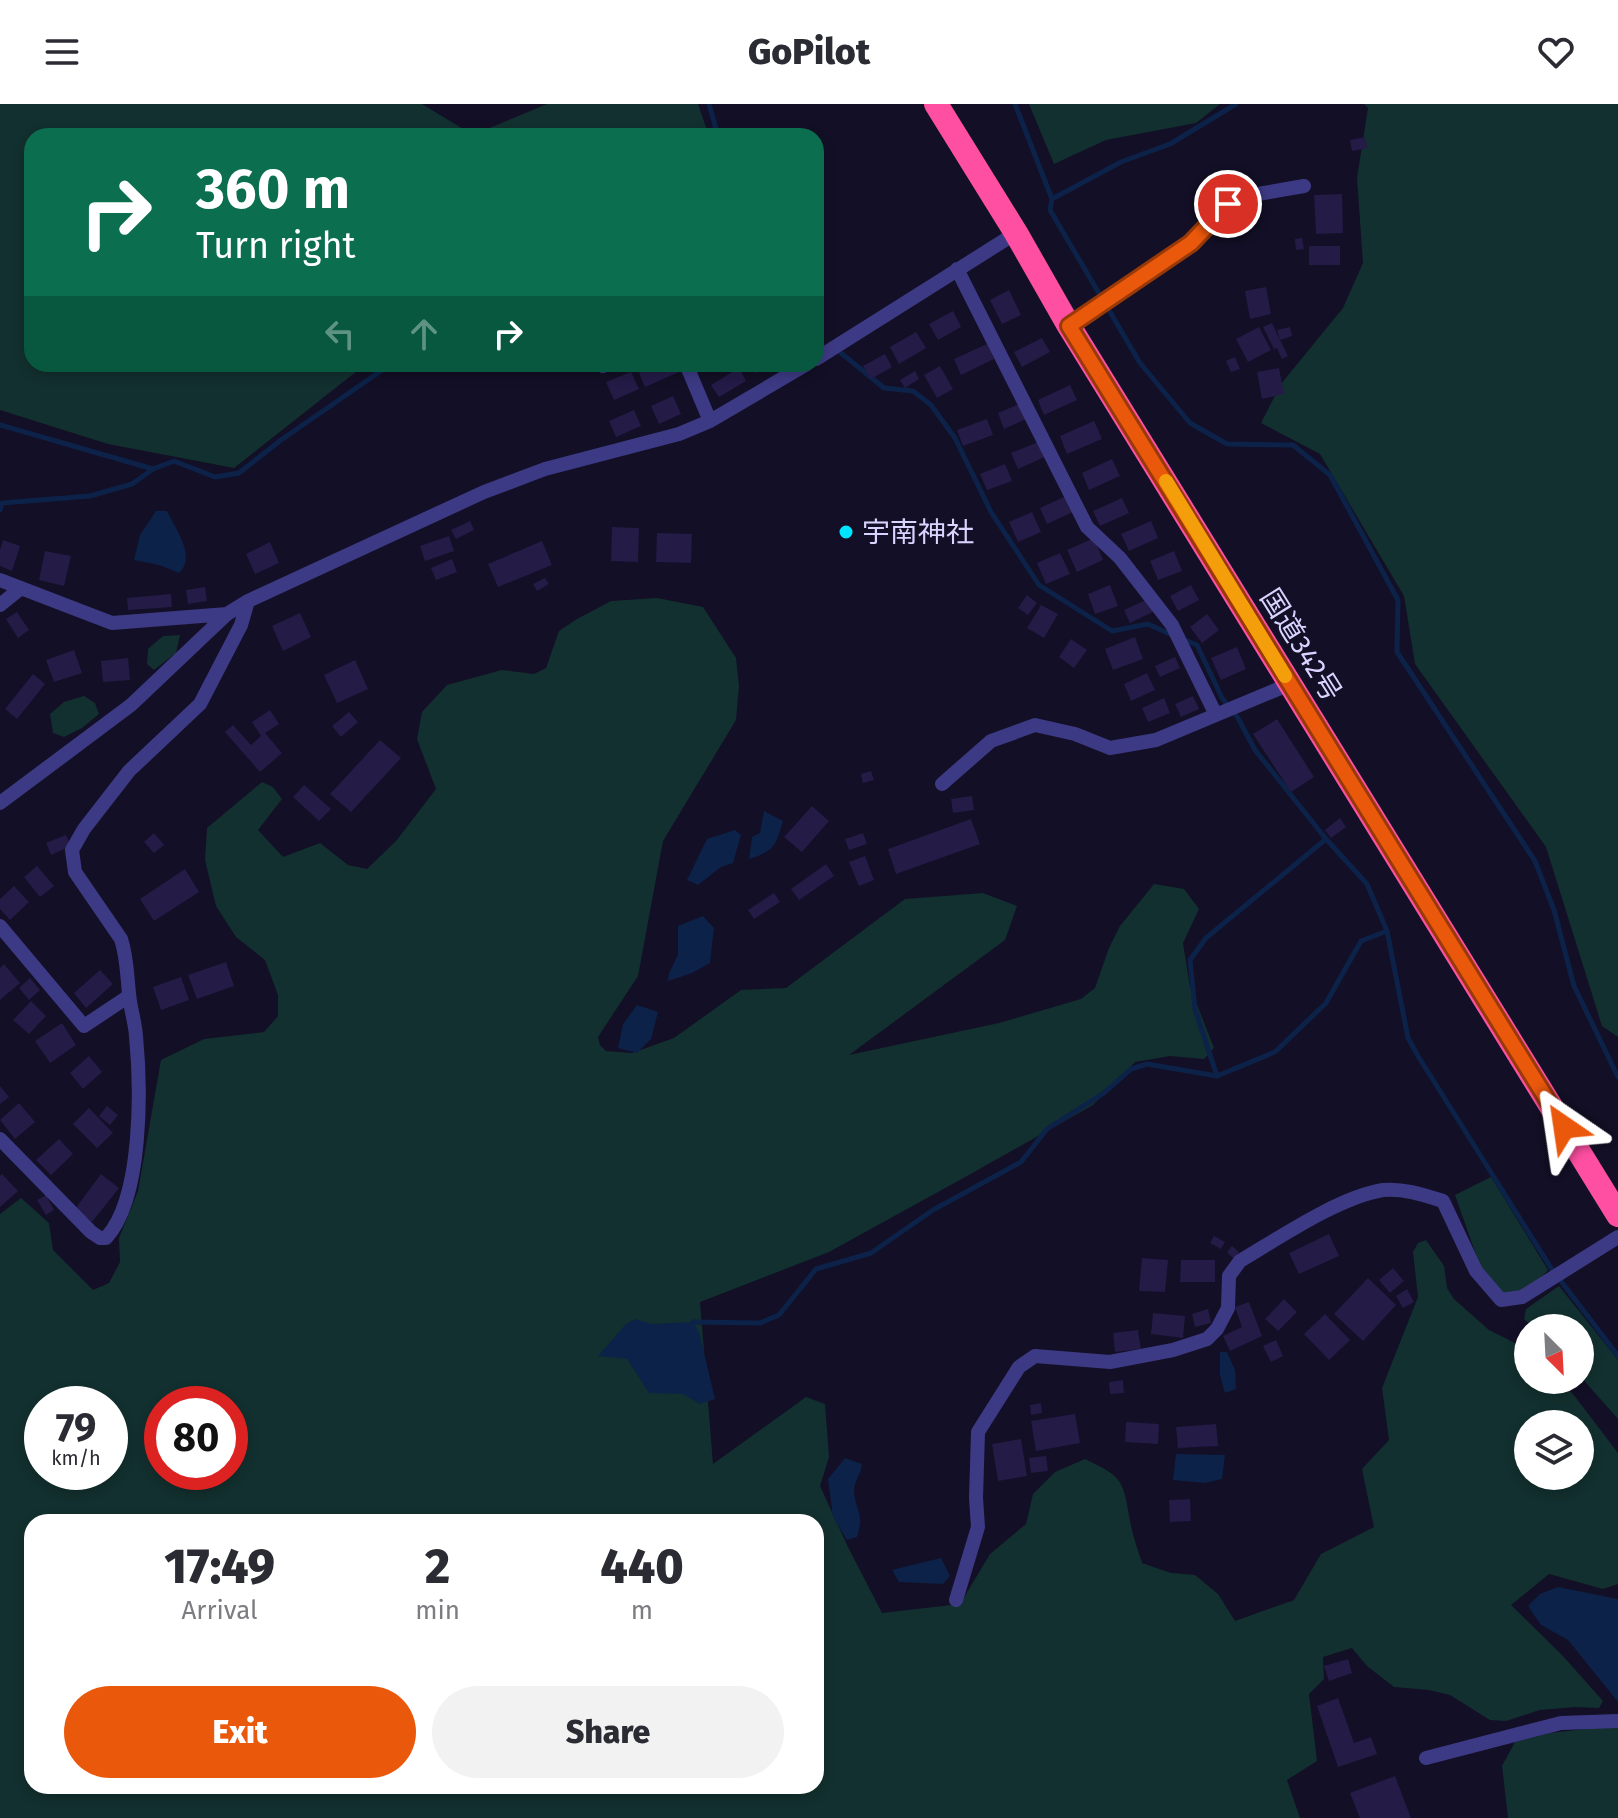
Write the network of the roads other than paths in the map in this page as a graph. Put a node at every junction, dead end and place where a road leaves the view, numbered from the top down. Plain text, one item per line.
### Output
1 (936, 104) edge
2 (1304, 186) dead end
3 (1016, 233) junction
4 (957, 269) junction
5 (1069, 326) junction
6 (824, 354) edge
7 (689, 372) edge
8 (793, 372) edge
9 (710, 421) junction
10 (0, 580) edge
11 (21, 588) junction
12 (248, 601) junction
13 (0, 605) edge
14 (227, 614) junction
15 (1290, 684) junction
16 (1216, 715) junction
17 (942, 784) dead end
18 (0, 803) edge
19 (0, 926) edge
20 (129, 996) junction
21 (0, 1139) edge
22 (1616, 1207) edge
23 (1618, 1237) edge
24 (956, 1600) dead end
25 (1618, 1721) edge
26 (1426, 1758) dead end

1 - 3 highway, 国道342号
2 - 5 street
3 - 4 street
3 - 5 highway, 国道342号
4 - 6 street
4 - 16 street
5 - 15 highway, 国道342号
7 - 9 street
8 - 9 street
9 - 12 street
10 - 11 street
11 - 13 street
11 - 14 street
12 - 14 street
12 - 20 street
14 - 18 street
15 - 16 street
15 - 22 highway, 国道342号
16 - 17 street
19 - 20 street
20 - 21 street
23 - 24 street
25 - 26 street

